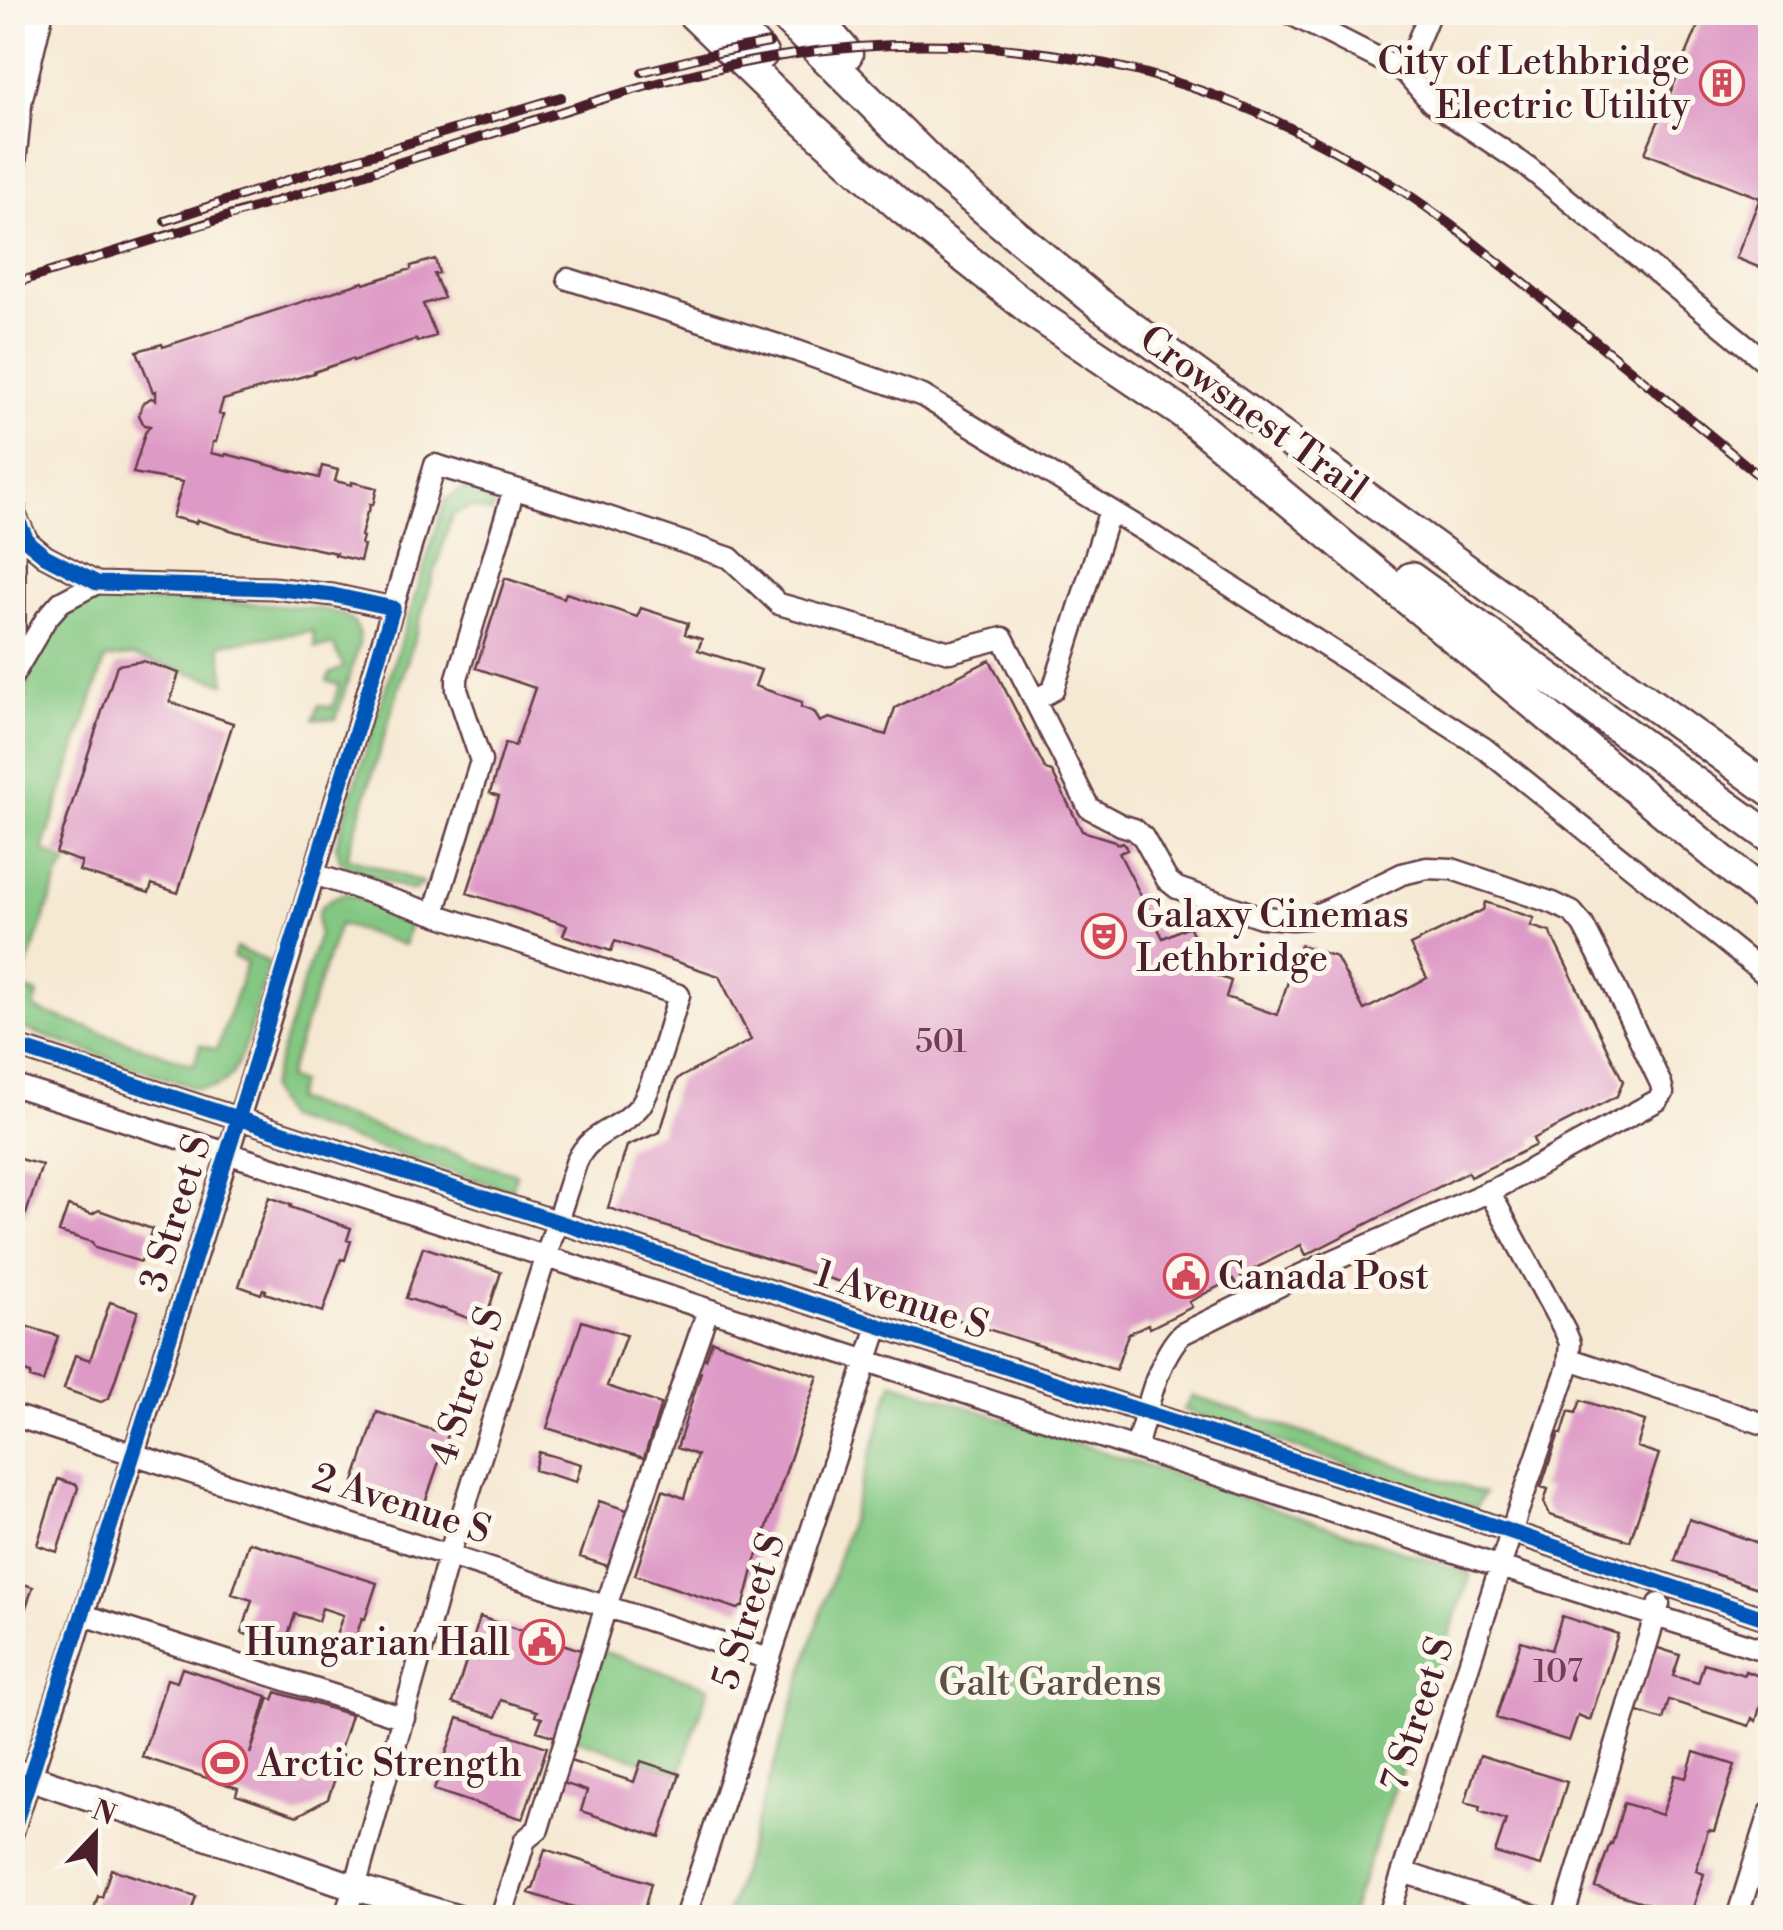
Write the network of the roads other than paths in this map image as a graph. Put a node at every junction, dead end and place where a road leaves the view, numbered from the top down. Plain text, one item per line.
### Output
1 (40, 12) edge
2 (691, 12) edge
3 (723, 12) edge
4 (780, 12) edge
5 (811, 12) edge
6 (1287, 12) edge
7 (1430, 12) edge
8 (1406, 72) junction
9 (12, 169) edge
10 (568, 279) dead end
11 (1098, 302) junction
12 (1770, 365) edge
13 (1183, 412) junction
14 (514, 488) junction
15 (12, 492) edge
16 (13, 509) edge
17 (1110, 510) junction
18 (1390, 515) junction
19 (97, 583) junction
20 (393, 608) junction
21 (12, 636) edge
22 (12, 677) edge
23 (1035, 700) junction
24 (1770, 766) edge
25 (1770, 790) edge
26 (1770, 837) edge
27 (314, 874) junction
28 (1770, 900) edge
29 (434, 913) junction
30 (1770, 978) edge
31 (12, 1045) edge
32 (12, 1085) edge
33 (239, 1118) junction
34 (227, 1152) junction
35 (1490, 1192) junction
36 (556, 1222) junction
37 (545, 1256) junction
38 (708, 1310) junction
39 (878, 1326) junction
40 (1570, 1359) junction
41 (867, 1360) junction
42 (1147, 1412) junction
43 (12, 1415) edge
44 (1770, 1426) edge
45 (1136, 1448) junction
46 (134, 1454) junction
47 (1512, 1532) junction
48 (449, 1555) junction
49 (1500, 1567) junction
50 (1665, 1585) junction
51 (606, 1606) junction
52 (84, 1615) junction
53 (1655, 1615) junction
54 (1770, 1620) edge
55 (1770, 1652) edge
56 (769, 1658) junction
57 (404, 1718) junction
58 (22, 1774) edge
59 (1770, 1814) edge
60 (12, 1834) edge
61 (1403, 1872) junction
62 (355, 1888) junction
63 (344, 1918) edge
64 (457, 1918) edge
65 (501, 1918) edge
66 (685, 1918) edge
67 (1388, 1918) edge
68 (1542, 1918) edge
69 (1563, 1918) edge
70 (1736, 1918) edge

1 - 9 main road
2 - 13 highway
3 - 13 highway, Crowsnest Trail
4 - 11 highway, Crowsnest Trail
5 - 11 highway
6 - 8 street
7 - 8 street
8 - 12 street
10 - 17 street
11 - 18 highway, Crowsnest Trail
13 - 26 highway, Crowsnest Trail
13 - 28 highway
14 - 20 street, 3 Street S
14 - 23 street
14 - 29 street
15 - 16 main road
16 - 19 street
16 - 21 main road
17 - 23 street
17 - 30 street
18 - 24 highway
18 - 25 highway, Crowsnest Trail
19 - 20 street
19 - 22 street
20 - 27 street, 3 Street S
23 - 35 street
27 - 29 street
27 - 33 street, 3 Street S
29 - 36 street, 4 Street S
31 - 33 street, 1 Avenue S
32 - 34 street, 1 Avenue S
33 - 34 street, 3 Street S
33 - 36 street, 1 Avenue S
34 - 37 street, 1 Avenue S
34 - 46 street, 3 Street S
35 - 40 street
35 - 42 street
36 - 37 street, 4 Street S
36 - 39 street, 1 Avenue S
37 - 38 street, 1 Avenue S
37 - 48 street, 4 Street S
38 - 41 street, 1 Avenue S
38 - 51 street
39 - 41 street, 5 Street S
39 - 42 street, 1 Avenue S
40 - 44 street
40 - 47 street, 7 Street S
41 - 45 street, 1 Avenue S
41 - 56 street, 5 Street S
42 - 45 street
42 - 47 street, 1 Avenue S
43 - 46 street, 2 Avenue S
45 - 49 street, 1 Avenue S
46 - 48 street, 2 Avenue S
46 - 52 street, 3 Street S
47 - 49 street, 7 Street S
47 - 50 street, 1 Avenue S
48 - 51 street, 2 Avenue S
48 - 57 street, 4 Street S
49 - 53 street, 1 Avenue S
49 - 61 street, 7 Street S
50 - 53 street
50 - 54 street, 1 Avenue S
51 - 56 street, 2 Avenue S
51 - 65 street
52 - 57 street
52 - 58 street, 3 Street S
53 - 55 street, 1 Avenue S
53 - 69 street
56 - 66 street, 5 Street S
57 - 62 street, 4 Street S
58 - 60 street, 3 Street S
58 - 62 main road
59 - 70 street
61 - 67 street, 7 Street S
61 - 68 street
62 - 63 street, 4 Street S
62 - 64 main road

